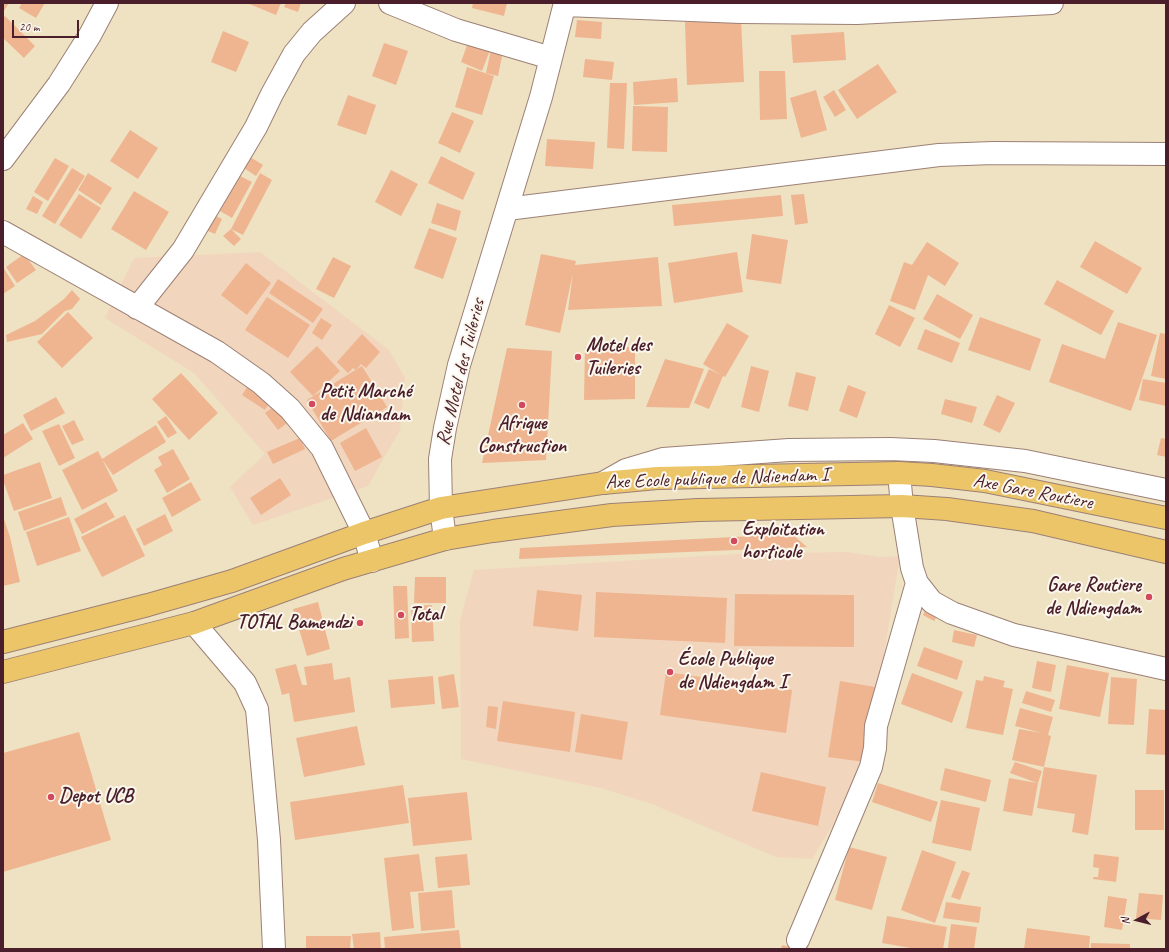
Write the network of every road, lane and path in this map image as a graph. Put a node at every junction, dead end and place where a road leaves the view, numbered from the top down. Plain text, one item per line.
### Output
1 (106, 3) edge
2 (344, 3) edge
3 (390, 3) edge
4 (1052, 3) edge
5 (565, 4) edge
6 (551, 58) junction
7 (1166, 154) edge
8 (3, 160) edge
9 (507, 209) junction
10 (3, 232) edge
11 (137, 308) junction
12 (899, 473) junction
13 (603, 483) junction
14 (1166, 490) edge
15 (1036, 492) junction
16 (902, 506) junction
17 (441, 508) junction
18 (1166, 518) edge
19 (1033, 521) junction
20 (364, 533) junction
21 (445, 539) junction
22 (1166, 552) edge
23 (372, 561) junction
24 (918, 583) junction
25 (194, 624) junction
26 (3, 642) edge
27 (1166, 669) edge
28 (3, 672) edge
29 (798, 940) dead end
30 (274, 949) edge

1 - 8 street
2 - 11 street
3 - 6 street
4 - 5 street
5 - 6 street, Rue Motel des Tuileries
6 - 9 street, Rue Motel des Tuileries
7 - 9 street
9 - 17 street, Rue Motel des Tuileries
10 - 11 street
11 - 20 street
12 - 13 highway, Axe Ecole publique de Ndiendam I
12 - 15 highway, Axe Gare Routiere
12 - 16 street
13 - 14 street
13 - 17 highway, Axe Ecole publique de Ndiendam I
15 - 18 highway, Axe Gare Routiere
15 - 19 highway
16 - 19 highway, Axe Gare Routiere
16 - 21 highway, Axe Ecole publique de Ndiendam I
16 - 24 street
17 - 20 highway, Axe Ecole publique de Ndiendam I
17 - 21 street, Rue Motel des Tuileries
19 - 22 highway, Axe Gare Routiere
20 - 23 street
20 - 26 highway, Axe Ecole publique de Ndiendam I
21 - 23 highway, Axe Ecole publique de Ndiendam I
23 - 25 highway, Axe Ecole publique de Ndiendam I
24 - 27 street
24 - 29 street
25 - 28 highway, Axe Ecole publique de Ndiendam I
25 - 30 street

